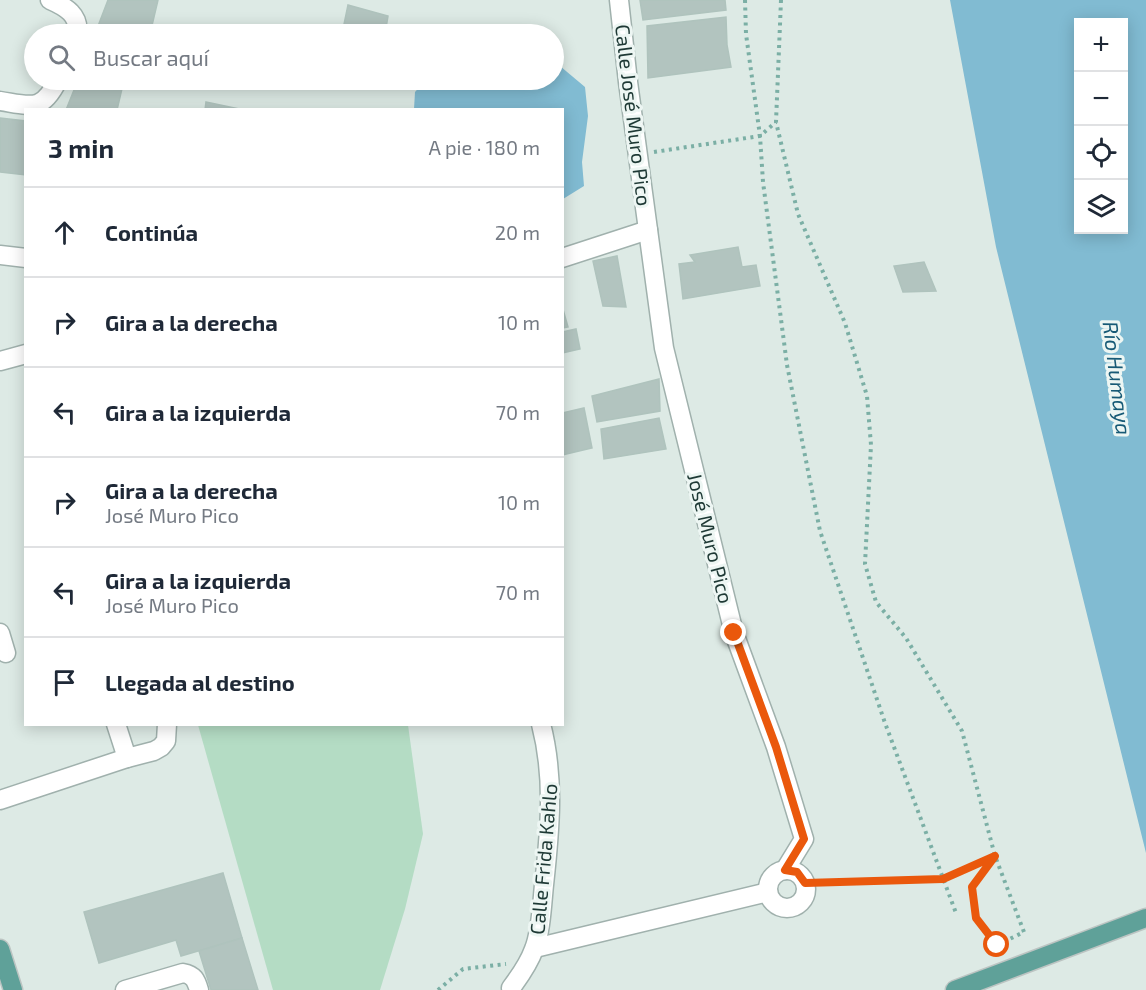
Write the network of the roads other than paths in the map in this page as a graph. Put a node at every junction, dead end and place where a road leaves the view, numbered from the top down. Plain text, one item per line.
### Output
1 (50, 0) edge
2 (619, 0) edge
3 (78, 24) edge
4 (52, 90) edge
5 (0, 101) edge
6 (648, 230) junction
7 (0, 255) edge
8 (564, 257) edge
9 (24, 258) edge
10 (24, 355) edge
11 (0, 361) edge
12 (0, 633) edge
13 (6, 653) dead end
14 (117, 726) edge
15 (167, 726) edge
16 (541, 726) edge
17 (127, 758) junction
18 (0, 800) edge
19 (785, 870) junction
20 (768, 892) junction
21 (1146, 918) edge
22 (1146, 930) edge
23 (535, 948) junction
24 (0, 949) edge
25 (987, 983) edge
26 (507, 989) edge
27 (13, 990) edge
28 (125, 990) edge
29 (199, 990) edge
30 (955, 990) edge

1 - 3 street
2 - 6 street, Calle José Muro Pico
4 - 5 street
6 - 8 street
6 - 19 street, José Muro Pico
7 - 9 street
10 - 11 street
12 - 13 street
14 - 17 street
15 - 17 street
16 - 23 street, Calle Frida Kahlo
17 - 18 street
19 - 20 street
19 - 20 street
20 - 23 street
21 - 25 main road
22 - 25 main road
23 - 26 street, Calle Frida Kahlo
24 - 27 main road
25 - 30 main road
28 - 29 street

